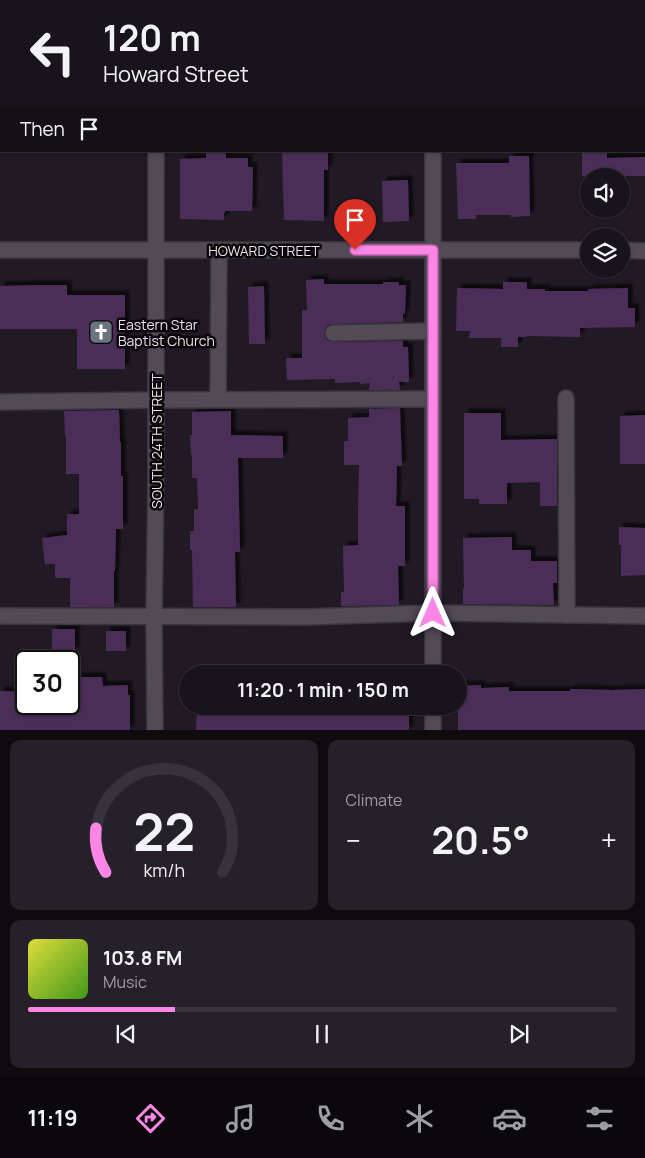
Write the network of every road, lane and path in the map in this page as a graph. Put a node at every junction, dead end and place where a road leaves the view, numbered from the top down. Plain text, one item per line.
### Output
1 (156, 152) edge
2 (433, 152) edge
3 (0, 250) edge
4 (156, 250) junction
5 (219, 250) junction
6 (433, 250) junction
7 (580, 250) edge
8 (630, 250) edge
9 (645, 251) edge
10 (432, 331) junction
11 (333, 333) dead end
12 (566, 398) dead end
13 (433, 399) junction
14 (156, 400) junction
15 (218, 400) junction
16 (0, 402) edge
17 (433, 613) junction
18 (567, 615) junction
19 (0, 616) edge
20 (645, 616) edge
21 (154, 618) junction
22 (433, 665) edge
23 (433, 715) edge
24 (155, 730) edge
25 (433, 730) edge

1 - 4 street, SOUTH 24TH STREET
2 - 6 street
3 - 4 street, HOWARD STREET
4 - 5 street, HOWARD STREET
4 - 14 street, SOUTH 24TH STREET
5 - 6 street, HOWARD STREET
5 - 15 street
6 - 7 street, HOWARD STREET
6 - 10 street
8 - 9 street
10 - 11 street
10 - 13 street
12 - 18 street
13 - 15 street
13 - 17 street
14 - 15 street
14 - 16 street
14 - 21 street, SOUTH 24TH STREET
17 - 18 street
17 - 21 street
17 - 22 street
18 - 20 street
19 - 21 street
21 - 24 street, SOUTH 24TH STREET
23 - 25 street

